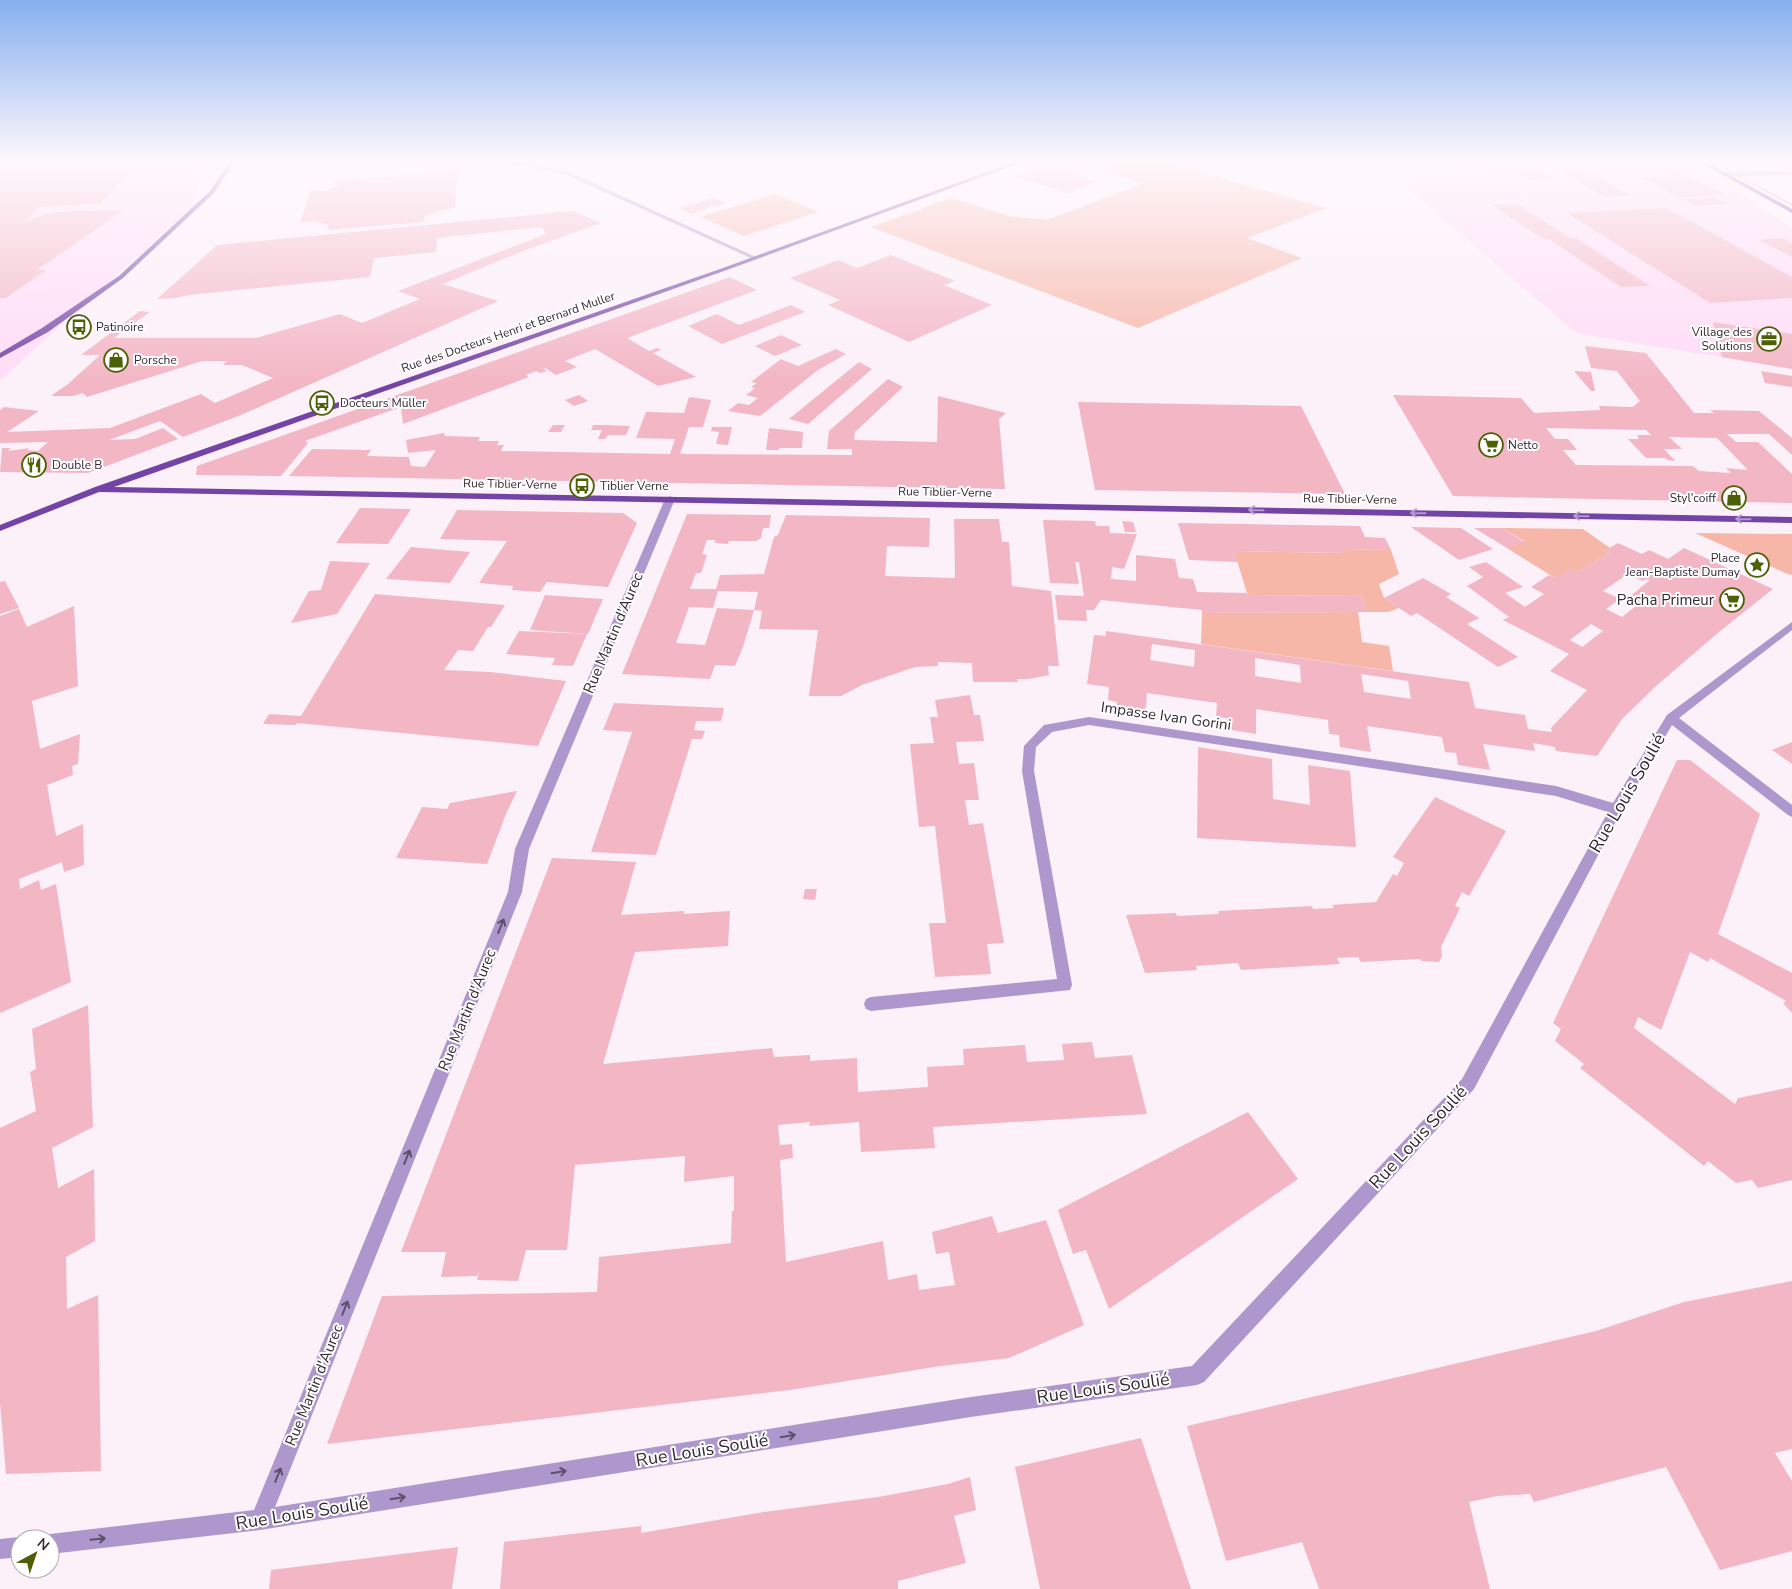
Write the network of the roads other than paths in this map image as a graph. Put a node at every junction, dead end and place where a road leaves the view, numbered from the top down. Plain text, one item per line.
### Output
1 (167, 234) edge
2 (702, 234) edge
3 (821, 234) edge
4 (755, 258) junction
5 (0, 356) edge
6 (98, 489) junction
7 (670, 499) junction
8 (51, 507) junction
9 (0, 518) edge
10 (1792, 520) edge
11 (0, 528) edge
12 (1792, 625) edge
13 (1671, 718) junction
14 (1616, 809) junction
15 (1792, 812) edge
16 (871, 1004) dead end
17 (260, 1520) junction
18 (60, 1543) edge

1 - 5 main road
2 - 4 street
3 - 4 main road, Rue des Docteurs Henri et Bernard Muller
4 - 6 main road, Rue des Docteurs Henri et Bernard Muller
6 - 7 main road, Rue Tiblier-Verne
6 - 8 main road, Rue des Docteurs Henri et Bernard Muller
10 -> 7 main road, Rue Tiblier-Verne
17 -> 7 street, Rue Martin d'Aurec
8 - 9 main road
8 - 11 main road, Rue des Docteurs Henri et Bernard Muller
12 - 13 street, Rue Louis Soulié
13 - 14 street, Rue Louis Soulié
13 - 15 street
14 - 16 street, Impasse Ivan Gorini
17 -> 14 street, Rue Louis Soulié
18 -> 17 street, Rue Louis Soulié

